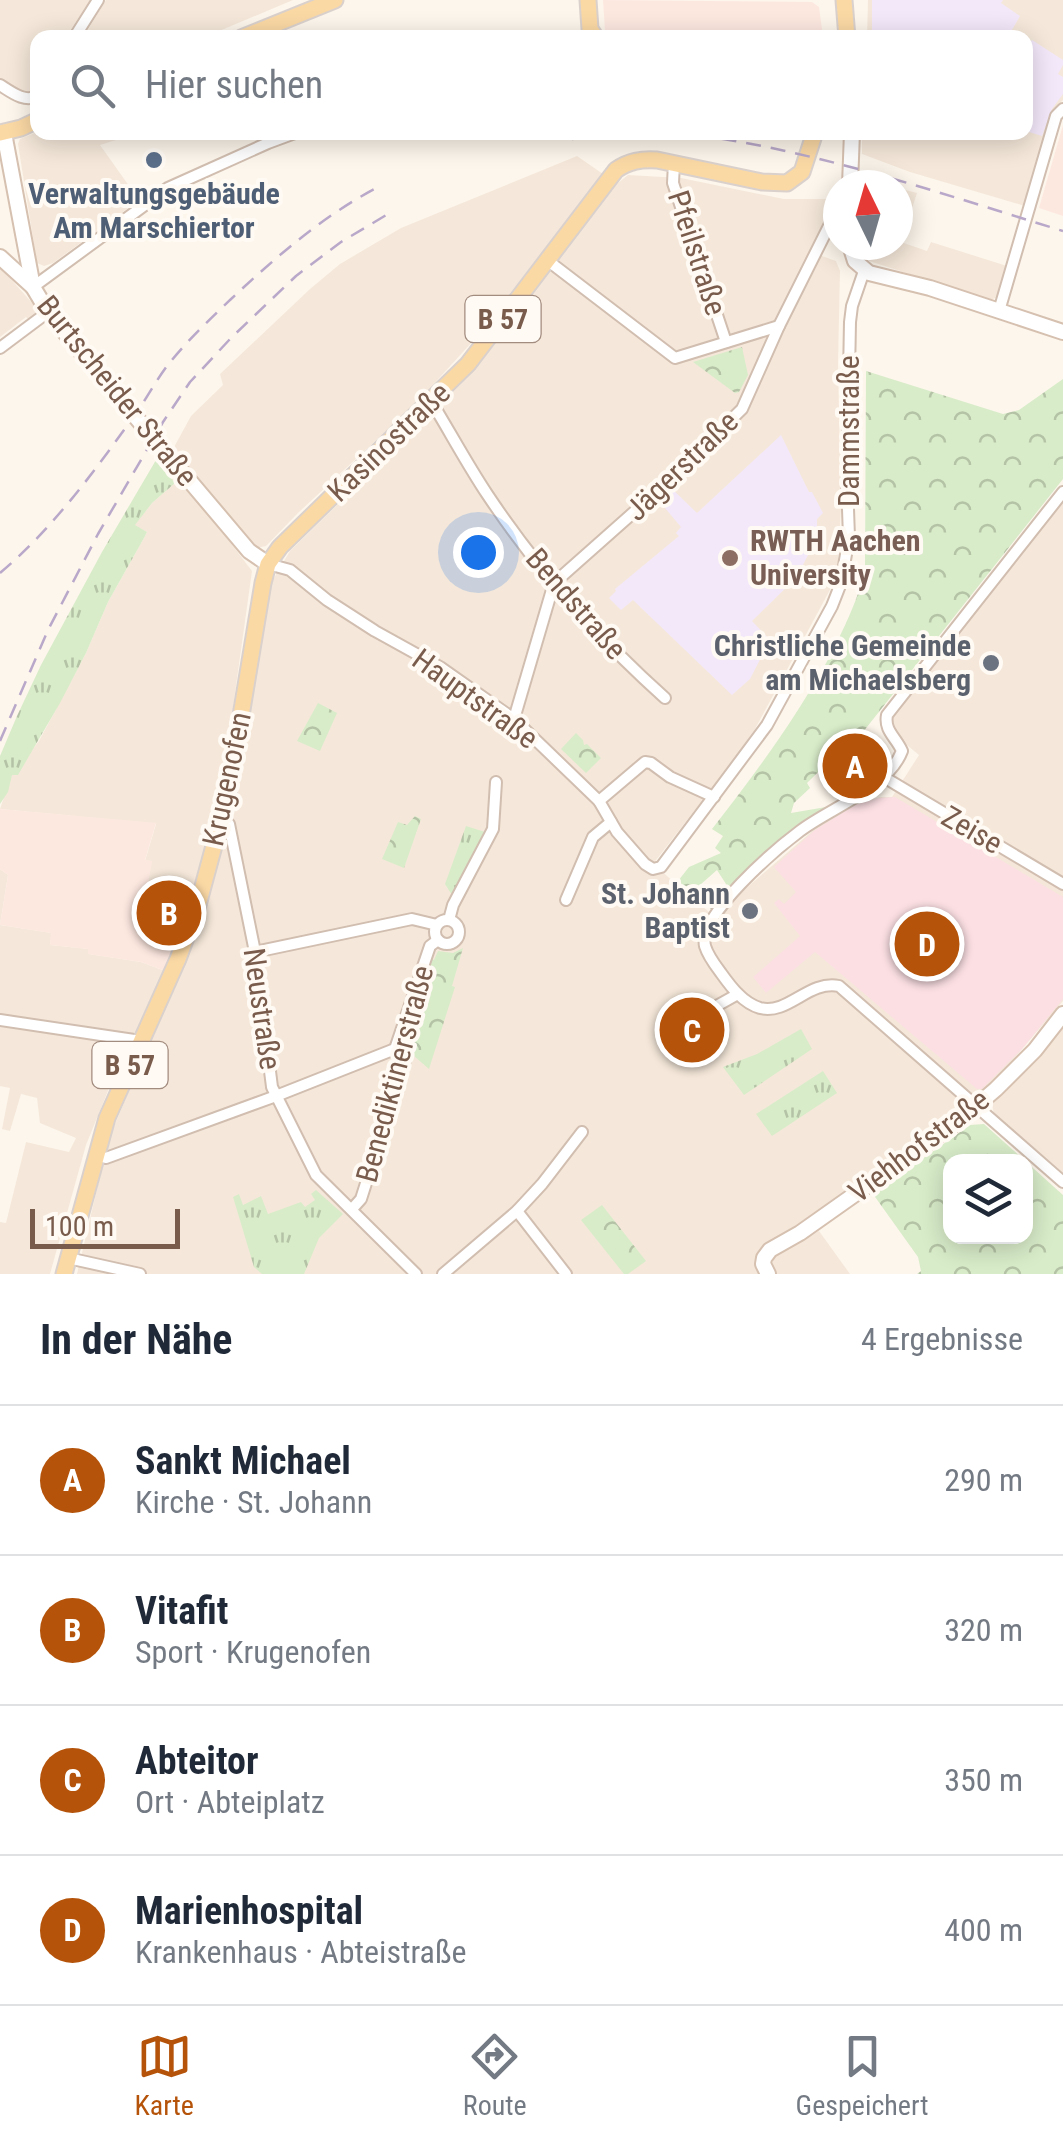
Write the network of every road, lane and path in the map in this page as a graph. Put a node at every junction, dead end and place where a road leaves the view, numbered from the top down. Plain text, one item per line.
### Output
1 (98, 0) edge
2 (588, 0) edge
3 (844, 0) edge
4 (328, 1) edge
5 (79, 30) edge
6 (260, 30) edge
7 (593, 30) edge
8 (846, 30) edge
9 (0, 85) edge
10 (30, 98) edge
11 (1063, 108) edge
12 (30, 123) edge
13 (2, 133) edge
14 (261, 140) edge
15 (813, 140) edge
16 (852, 140) edge
17 (674, 163) junction
18 (851, 170) edge
19 (823, 238) edge
20 (0, 256) edge
21 (546, 260) junction
22 (854, 260) edge
23 (864, 271) junction
24 (33, 287) junction
25 (999, 311) junction
26 (48, 312) junction
27 (779, 326) junction
28 (1063, 332) edge
29 (726, 342) junction
30 (0, 348) edge
31 (432, 401) junction
32 (1063, 492) edge
33 (268, 564) junction
34 (554, 584) junction
35 (665, 698) dead end
36 (514, 718) junction
37 (882, 776) junction
38 (496, 782) dead end
39 (714, 797) junction
40 (599, 801) junction
41 (222, 818) junction
42 (611, 822) junction
43 (653, 869) joint
44 (1063, 884) edge
45 (566, 900) dead end
46 (449, 920) junction
47 (437, 925) junction
48 (438, 940) junction
49 (255, 952) junction
50 (738, 994) junction
51 (1063, 1016) edge
52 (0, 1020) edge
53 (693, 1020) dead end
54 (141, 1041) junction
55 (395, 1049) junction
56 (276, 1096) junction
57 (978, 1106) junction
58 (582, 1132) dead end
59 (96, 1155) junction
60 (1063, 1182) edge
61 (352, 1209) junction
62 (517, 1211) junction
63 (66, 1266) edge
64 (140, 1274) edge
65 (416, 1274) edge
66 (443, 1274) edge
67 (566, 1274) edge
68 (768, 1274) edge

1 - 5 street
2 - 7 main road
3 - 8 main road
4 - 6 main road
9 - 10 street
11 - 25 street
12 - 13 main road
13 - 24 main road, Burtscheider Straße
14 - 24 street
15 - 17 main road, Kasinostraße / B 57
16 - 18 main road
17 - 21 main road, Kasinostraße / B 57
17 - 29 street, Pfeilstraße
19 - 27 street, Jägerstraße
20 - 24 main road
21 - 29 street
21 - 31 main road, Kasinostraße / B 57
22 - 23 main road
23 - 25 main road
23 - 39 street, Dammstraße
24 - 26 main road, Burtscheider Straße
25 - 28 main road
26 - 30 street
26 - 33 main road, Burtscheider Straße, bridge
27 - 29 street
27 - 34 street, Jägerstraße
31 - 33 main road, Kasinostraße / B 57
31 - 34 street, Bendstraße
32 - 37 street
33 - 36 street, Hauptstraße
33 - 41 main road, Krugenofen / B 57
34 - 35 street, Bendstraße
34 - 36 street
36 - 40 street, Hauptstraße
37 - 44 street, Zeise
37 - 50 street
38 - 46 street
39 - 40 street
39 - 43 street, Dammstraße
40 - 42 street, Hauptstraße
41 - 49 street, Neustraße
41 - 54 main road, Krugenofen / B 57
42 - 43 street, Hauptstraße
42 - 45 street
46 - 47 street
46 - 48 street
47 - 48 street
47 - 49 street
48 - 55 street, Benediktinerstraße
49 - 56 street, Neustraße
50 - 53 street
50 - 57 street
51 - 57 main road, Viehhofstraße
52 - 54 street
54 - 59 main road, Krugenofen / B 57
55 - 56 street
55 - 61 street, Benediktinerstraße
56 - 59 street
56 - 61 street, Neustraße
57 - 60 street
57 - 68 main road, Viehhofstraße
58 - 62 street
59 - 63 main road, B 57
61 - 65 street, Neustraße
62 - 66 street
62 - 67 street
63 - 64 street

